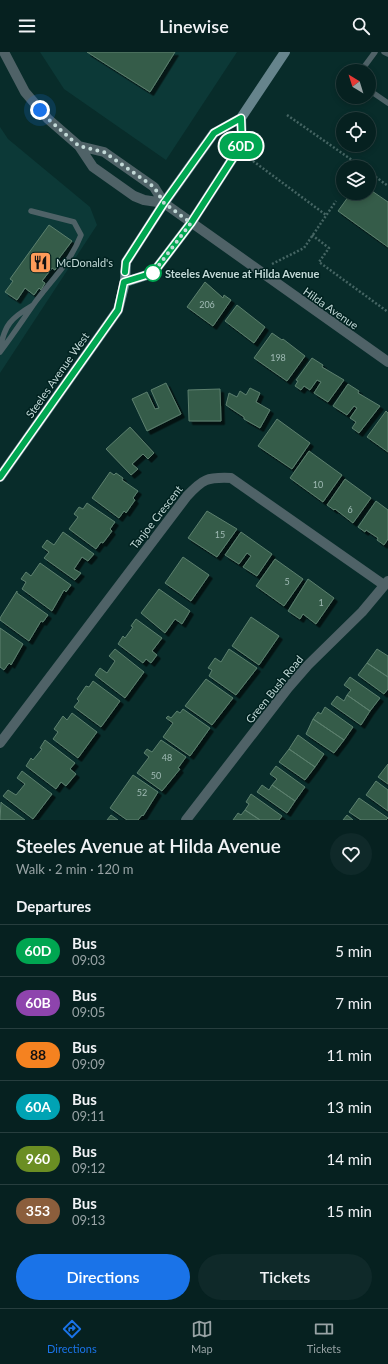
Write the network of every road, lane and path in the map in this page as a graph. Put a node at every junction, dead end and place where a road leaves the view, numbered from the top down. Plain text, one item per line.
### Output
1 (4, 52) edge
2 (286, 52) edge
3 (375, 52) edge
4 (384, 52) edge
5 (388, 54) edge
6 (366, 64) edge
7 (376, 95) edge
8 (388, 103) edge
9 (287, 115) dead end
10 (241, 118) junction
11 (79, 146) junction
12 (352, 160) edge
13 (253, 161) dead end
14 (376, 177) edge
15 (388, 186) edge
16 (336, 201) dead end
17 (164, 203) junction
18 (31, 211) dead end
19 (326, 215) junction
20 (191, 223) junction
21 (312, 235) junction
22 (272, 264) dead end
23 (124, 282) junction
24 (34, 304) junction
25 (388, 312) edge
26 (0, 351) edge
27 (388, 362) edge
28 (0, 477) edge
29 (386, 583) edge
30 (0, 743) edge
31 (186, 820) edge

1 - 11 street, Hilda Avenue
2 - 10 main road, Steeles Avenue West
3 - 6 lane
4 - 5 lane
7 - 8 lane
9 - 12 path
10 - 17 main road, Steeles Avenue West
10 - 20 main road
11 - 17 street, Hilda Avenue
11 - 17 street, Hilda Avenue
13 - 19 path
14 - 15 path
16 - 19 path
17 - 20 street, Hilda Avenue
17 - 23 main road, Steeles Avenue West
18 - 24 lane
19 - 21 path
20 - 23 main road
20 - 27 street, Hilda Avenue
21 - 22 path
21 - 25 path
23 - 28 main road, Steeles Avenue West
24 - 26 lane
24 - 26 lane
29 - 30 street, Tanjoe Crescent
29 - 31 street, Green Bush Road

